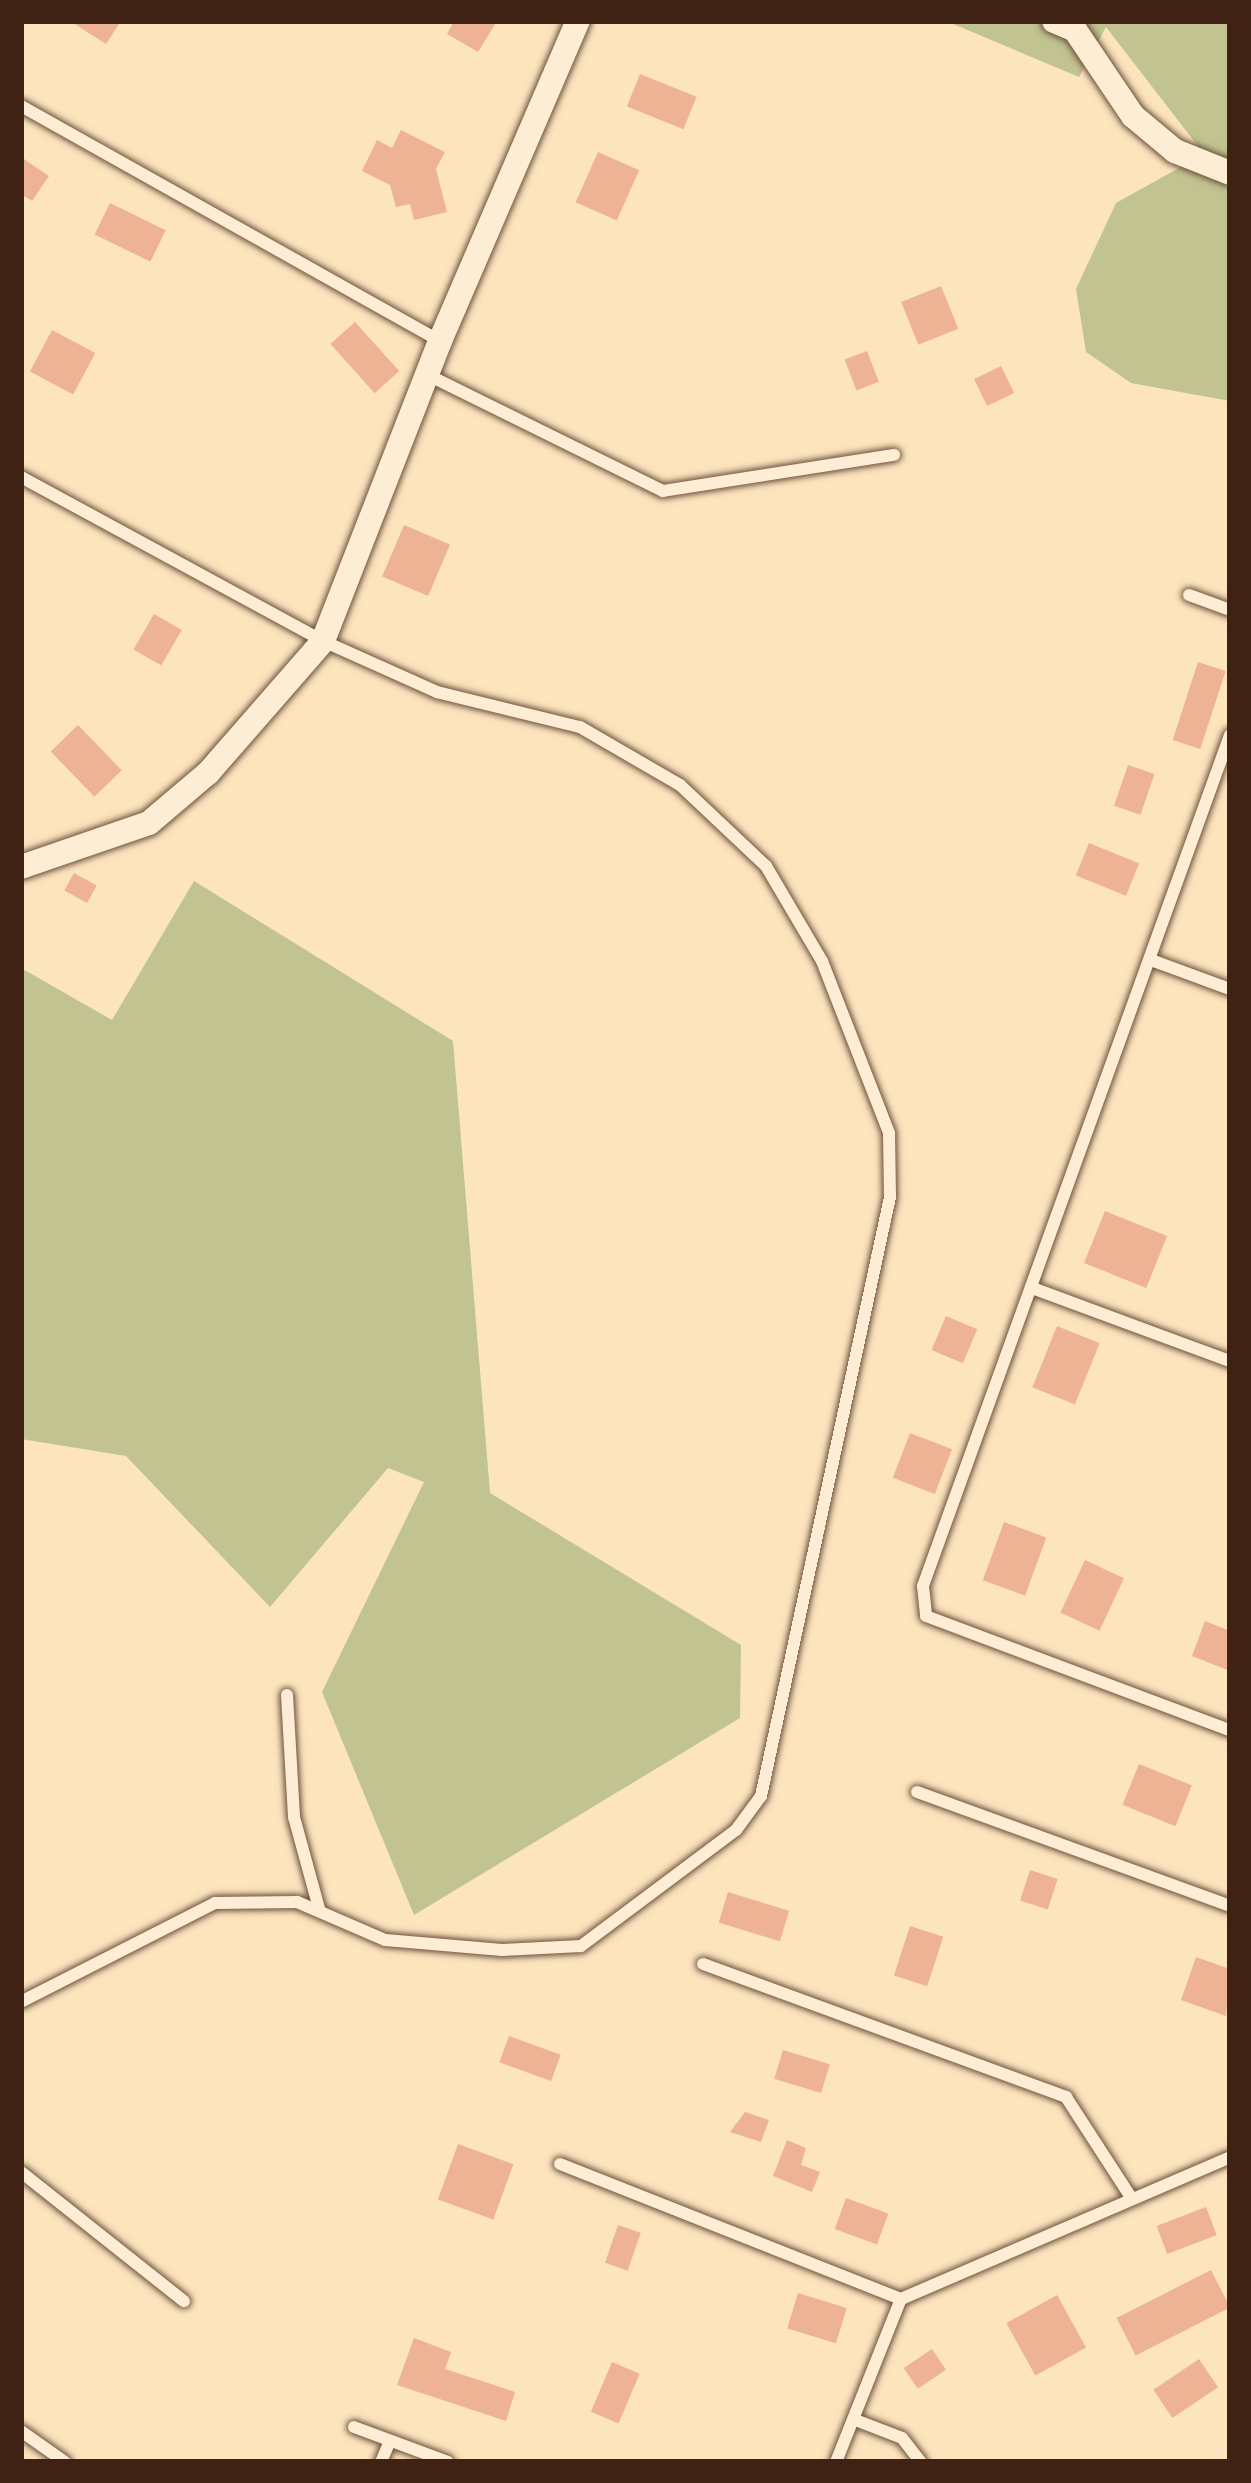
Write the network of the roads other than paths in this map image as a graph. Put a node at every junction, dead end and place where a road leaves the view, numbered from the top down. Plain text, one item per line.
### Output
1 (578, 21) edge
2 (1054, 21) edge
3 (21, 106) edge
4 (1230, 173) edge
5 (440, 340) junction
6 (427, 375) junction
7 (894, 455) dead end
8 (21, 477) edge
9 (1189, 596) dead end
10 (1230, 610) edge
11 (323, 641) junction
12 (1230, 735) edge
13 (21, 867) edge
14 (1151, 960) junction
15 (1230, 989) edge
16 (1035, 1289) junction
17 (1230, 1361) edge
18 (287, 1695) dead end
19 (1230, 1730) edge
20 (917, 1792) dead end
21 (1230, 1906) edge
22 (320, 1912) junction
23 (703, 1964) dead end
24 (21, 2002) edge
25 (1230, 2157) edge
26 (560, 2164) dead end
27 (21, 2172) edge
28 (1130, 2196) junction
29 (901, 2299) junction
30 (184, 2301) dead end
31 (858, 2421) junction
32 (354, 2427) dead end
33 (21, 2431) edge
34 (390, 2441) junction
35 (65, 2462) edge
36 (381, 2462) edge
37 (448, 2462) edge
38 (836, 2462) edge
39 (921, 2462) edge

1 - 5 street
2 - 4 street
3 - 5 lane
5 - 6 street
6 - 7 lane
6 - 11 street
8 - 11 lane
9 - 10 lane
11 - 13 street
11 - 22 lane
12 - 14 lane
14 - 15 lane
14 - 16 lane
16 - 17 lane
16 - 19 lane
18 - 22 lane
20 - 21 lane
22 - 24 lane
23 - 28 lane
25 - 28 lane
26 - 29 lane
27 - 30 lane
28 - 29 lane
29 - 31 lane
31 - 38 lane
31 - 39 lane
32 - 34 lane
33 - 35 lane
34 - 36 lane
34 - 37 lane

